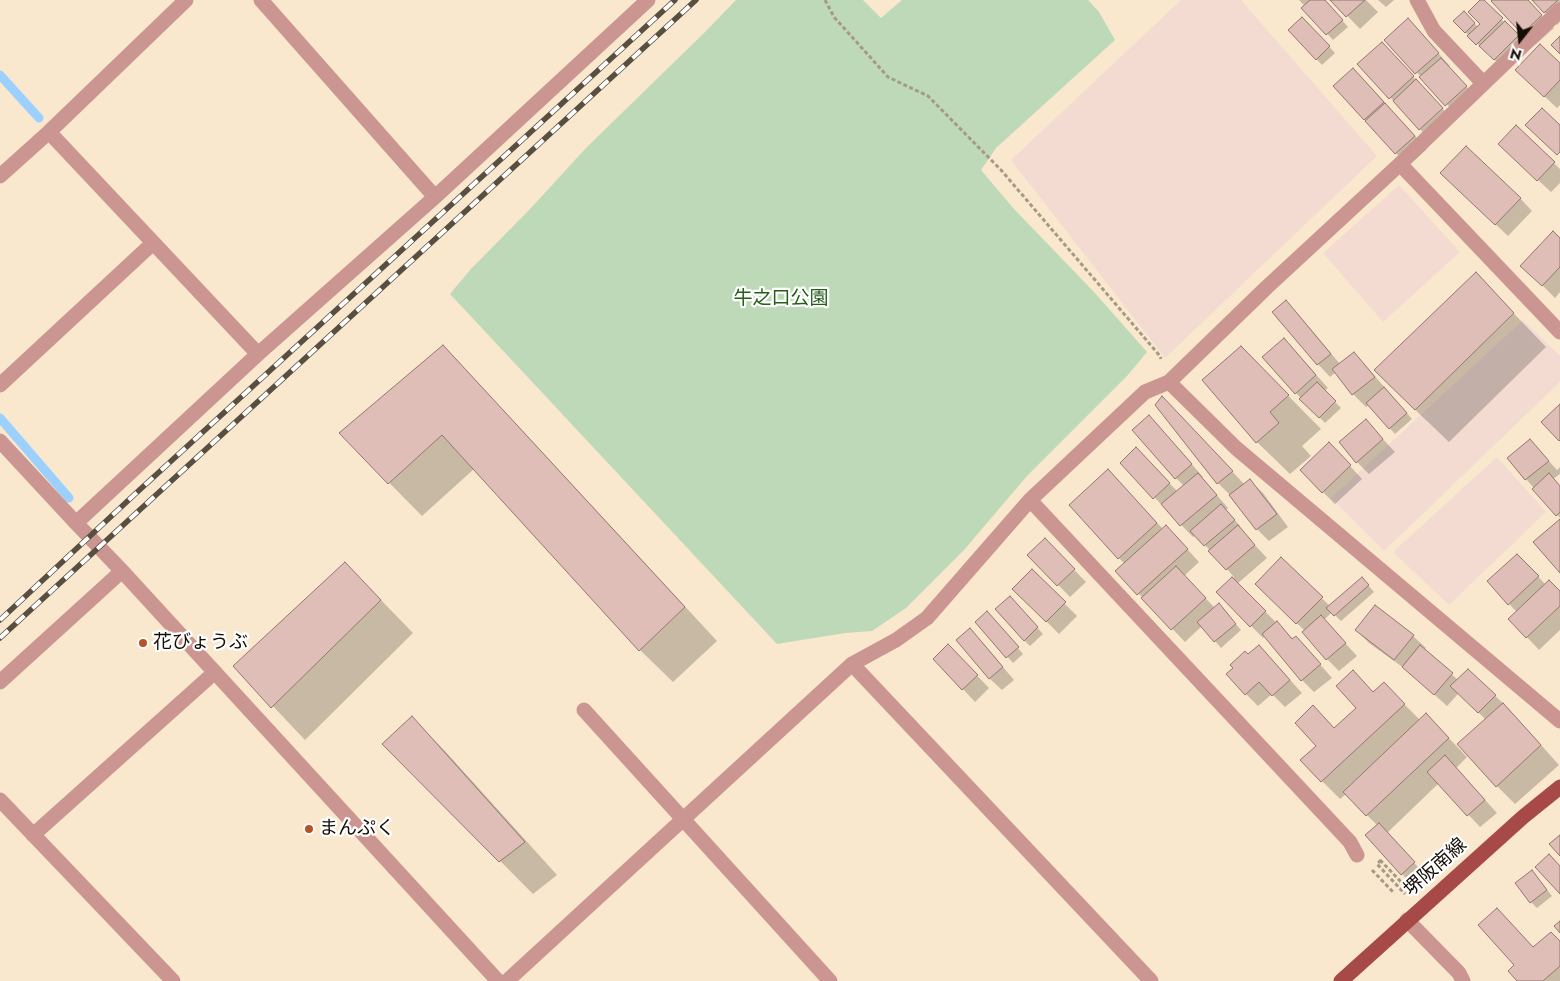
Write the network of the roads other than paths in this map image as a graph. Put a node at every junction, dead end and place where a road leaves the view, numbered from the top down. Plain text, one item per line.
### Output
1 (186, 0) edge
2 (261, 0) edge
3 (648, 0) edge
4 (1417, 0) edge
5 (1560, 10) edge
6 (1484, 83) junction
7 (49, 132) junction
8 (1400, 164) junction
9 (0, 176) edge
10 (435, 197) junction
11 (153, 243) junction
12 (1560, 332) edge
13 (258, 354) junction
14 (1170, 382) junction
15 (0, 385) edge
16 (0, 441) edge
17 (1030, 500) junction
18 (76, 523) junction
19 (122, 571) junction
20 (852, 664) junction
21 (215, 672) junction
22 (0, 682) edge
23 (584, 710) dead end
24 (1560, 720) edge
25 (1560, 787) edge
26 (0, 800) edge
27 (683, 819) junction
28 (33, 835) junction
29 (1357, 855) road end
30 (1407, 920) junction
31 (173, 981) edge
32 (498, 981) edge
33 (507, 981) edge
34 (830, 981) edge
35 (1151, 981) edge
36 (1341, 981) edge
37 (1462, 981) edge

1 - 7 street
2 - 10 street
3 - 10 street
4 - 6 street
5 - 6 street
6 - 8 street
7 - 9 street
7 - 11 street
8 - 12 street
8 - 14 street
10 - 13 street
11 - 13 street
11 - 15 street
13 - 18 street
14 - 17 street
14 - 24 street
16 - 18 street
17 - 20 street
17 - 29 street
18 - 19 street
19 - 21 street
19 - 22 street
20 - 27 street
20 - 35 street
21 - 28 street
21 - 32 street
23 - 27 street
25 - 30 main road, 堺阪南線
26 - 28 street
27 - 33 street
27 - 34 street
28 - 31 street
30 - 36 main road, 堺阪南線
30 - 37 street

